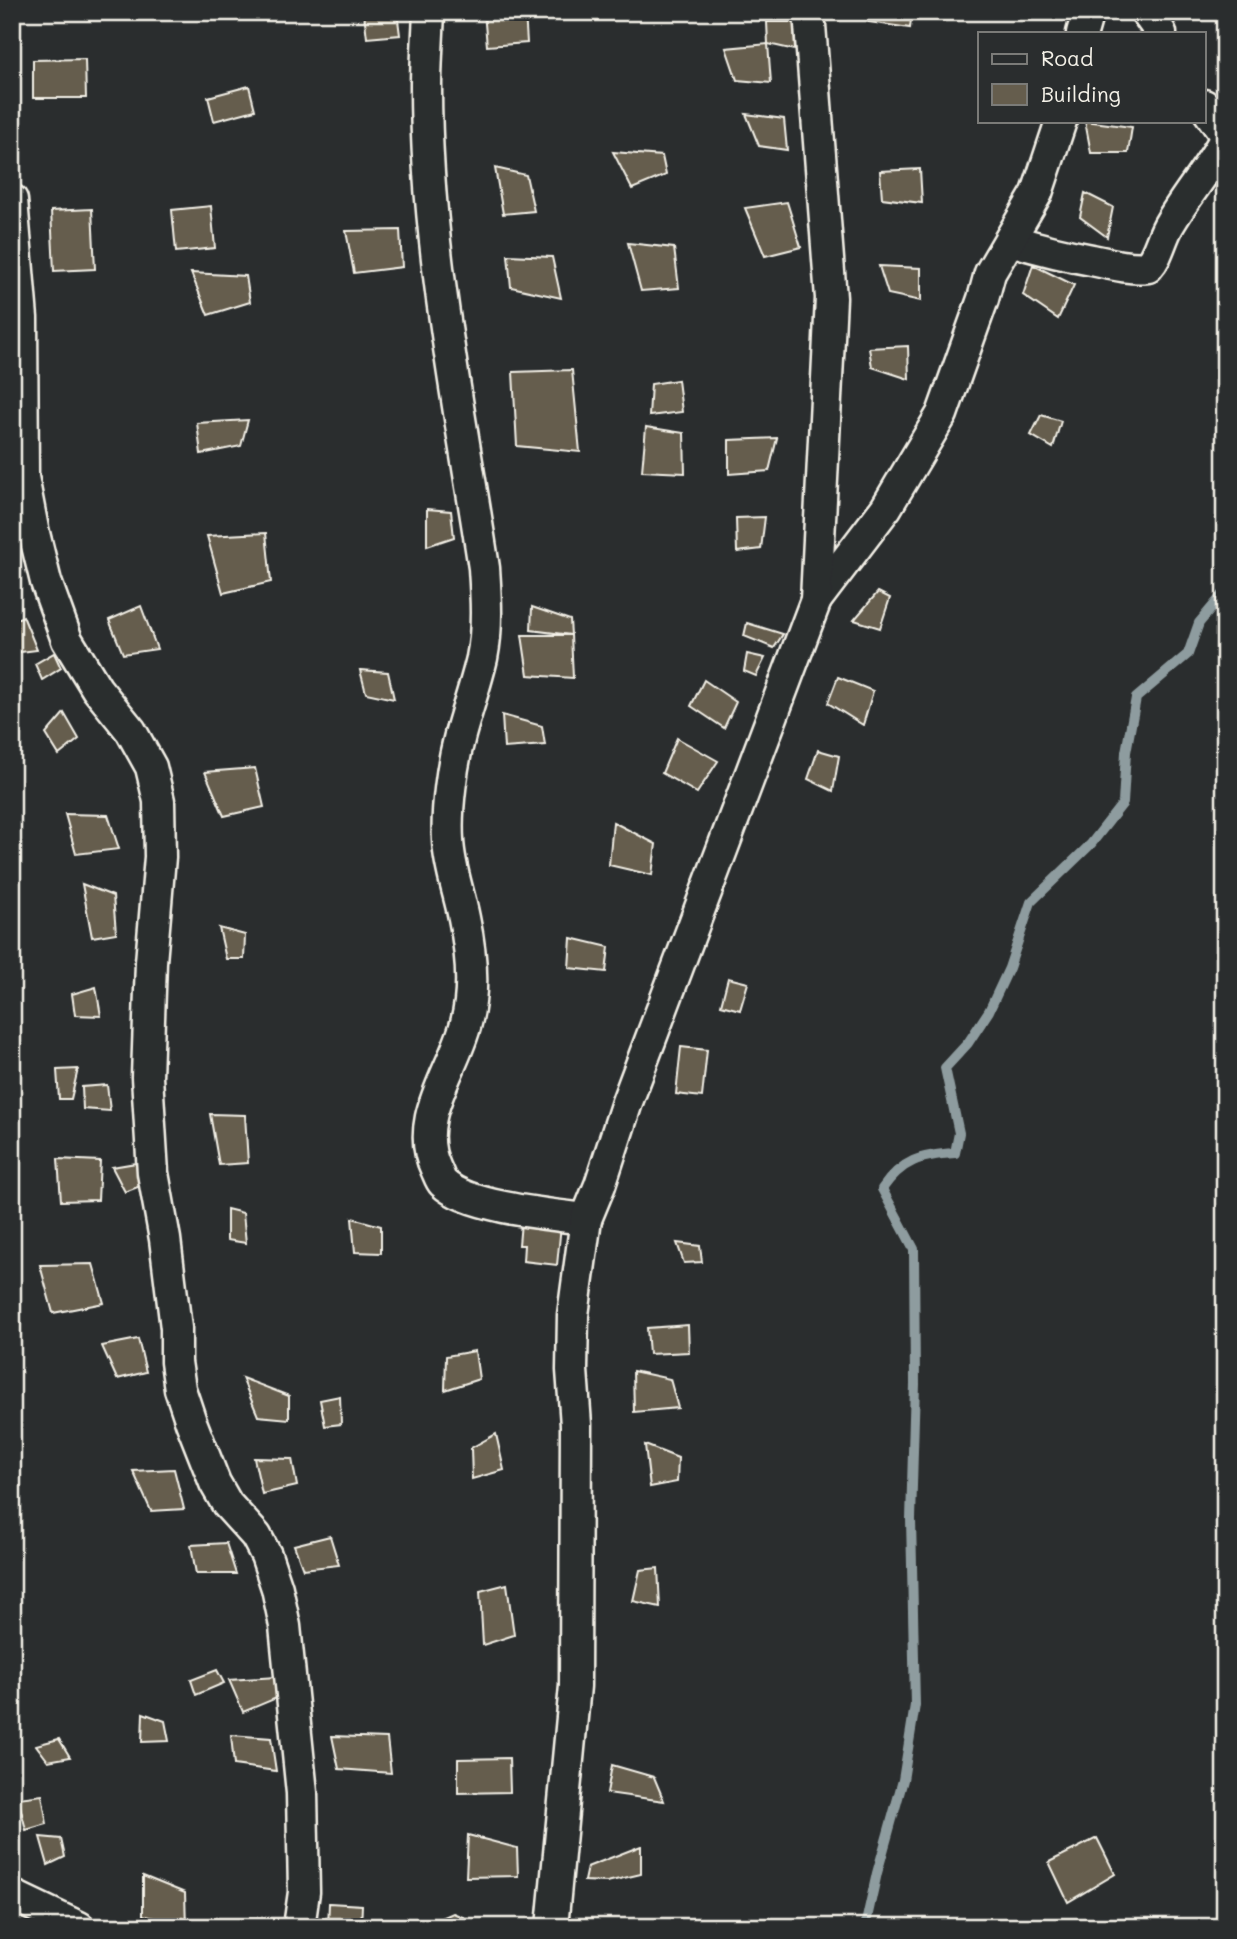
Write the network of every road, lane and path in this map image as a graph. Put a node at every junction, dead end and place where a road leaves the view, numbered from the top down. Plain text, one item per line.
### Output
1 (429, 12) edge
2 (809, 12) edge
3 (1088, 12) edge
4 (1146, 12) edge
5 (1082, 32) edge
6 (1160, 32) edge
7 (1206, 108) edge
8 (1061, 122) edge
9 (1225, 137) edge
10 (12, 200) edge
11 (1010, 240) junction
12 (816, 600) junction
13 (586, 1219) junction
14 (12, 1895) edge
15 (79, 1927) edge
16 (299, 1927) edge
17 (552, 1927) edge

1 - 13 street
2 - 12 street
3 - 5 street
4 - 6 street
7 - 9 street
8 - 11 street
9 - 11 street
10 - 16 street
11 - 12 street
12 - 13 street
13 - 17 street
14 - 15 street

